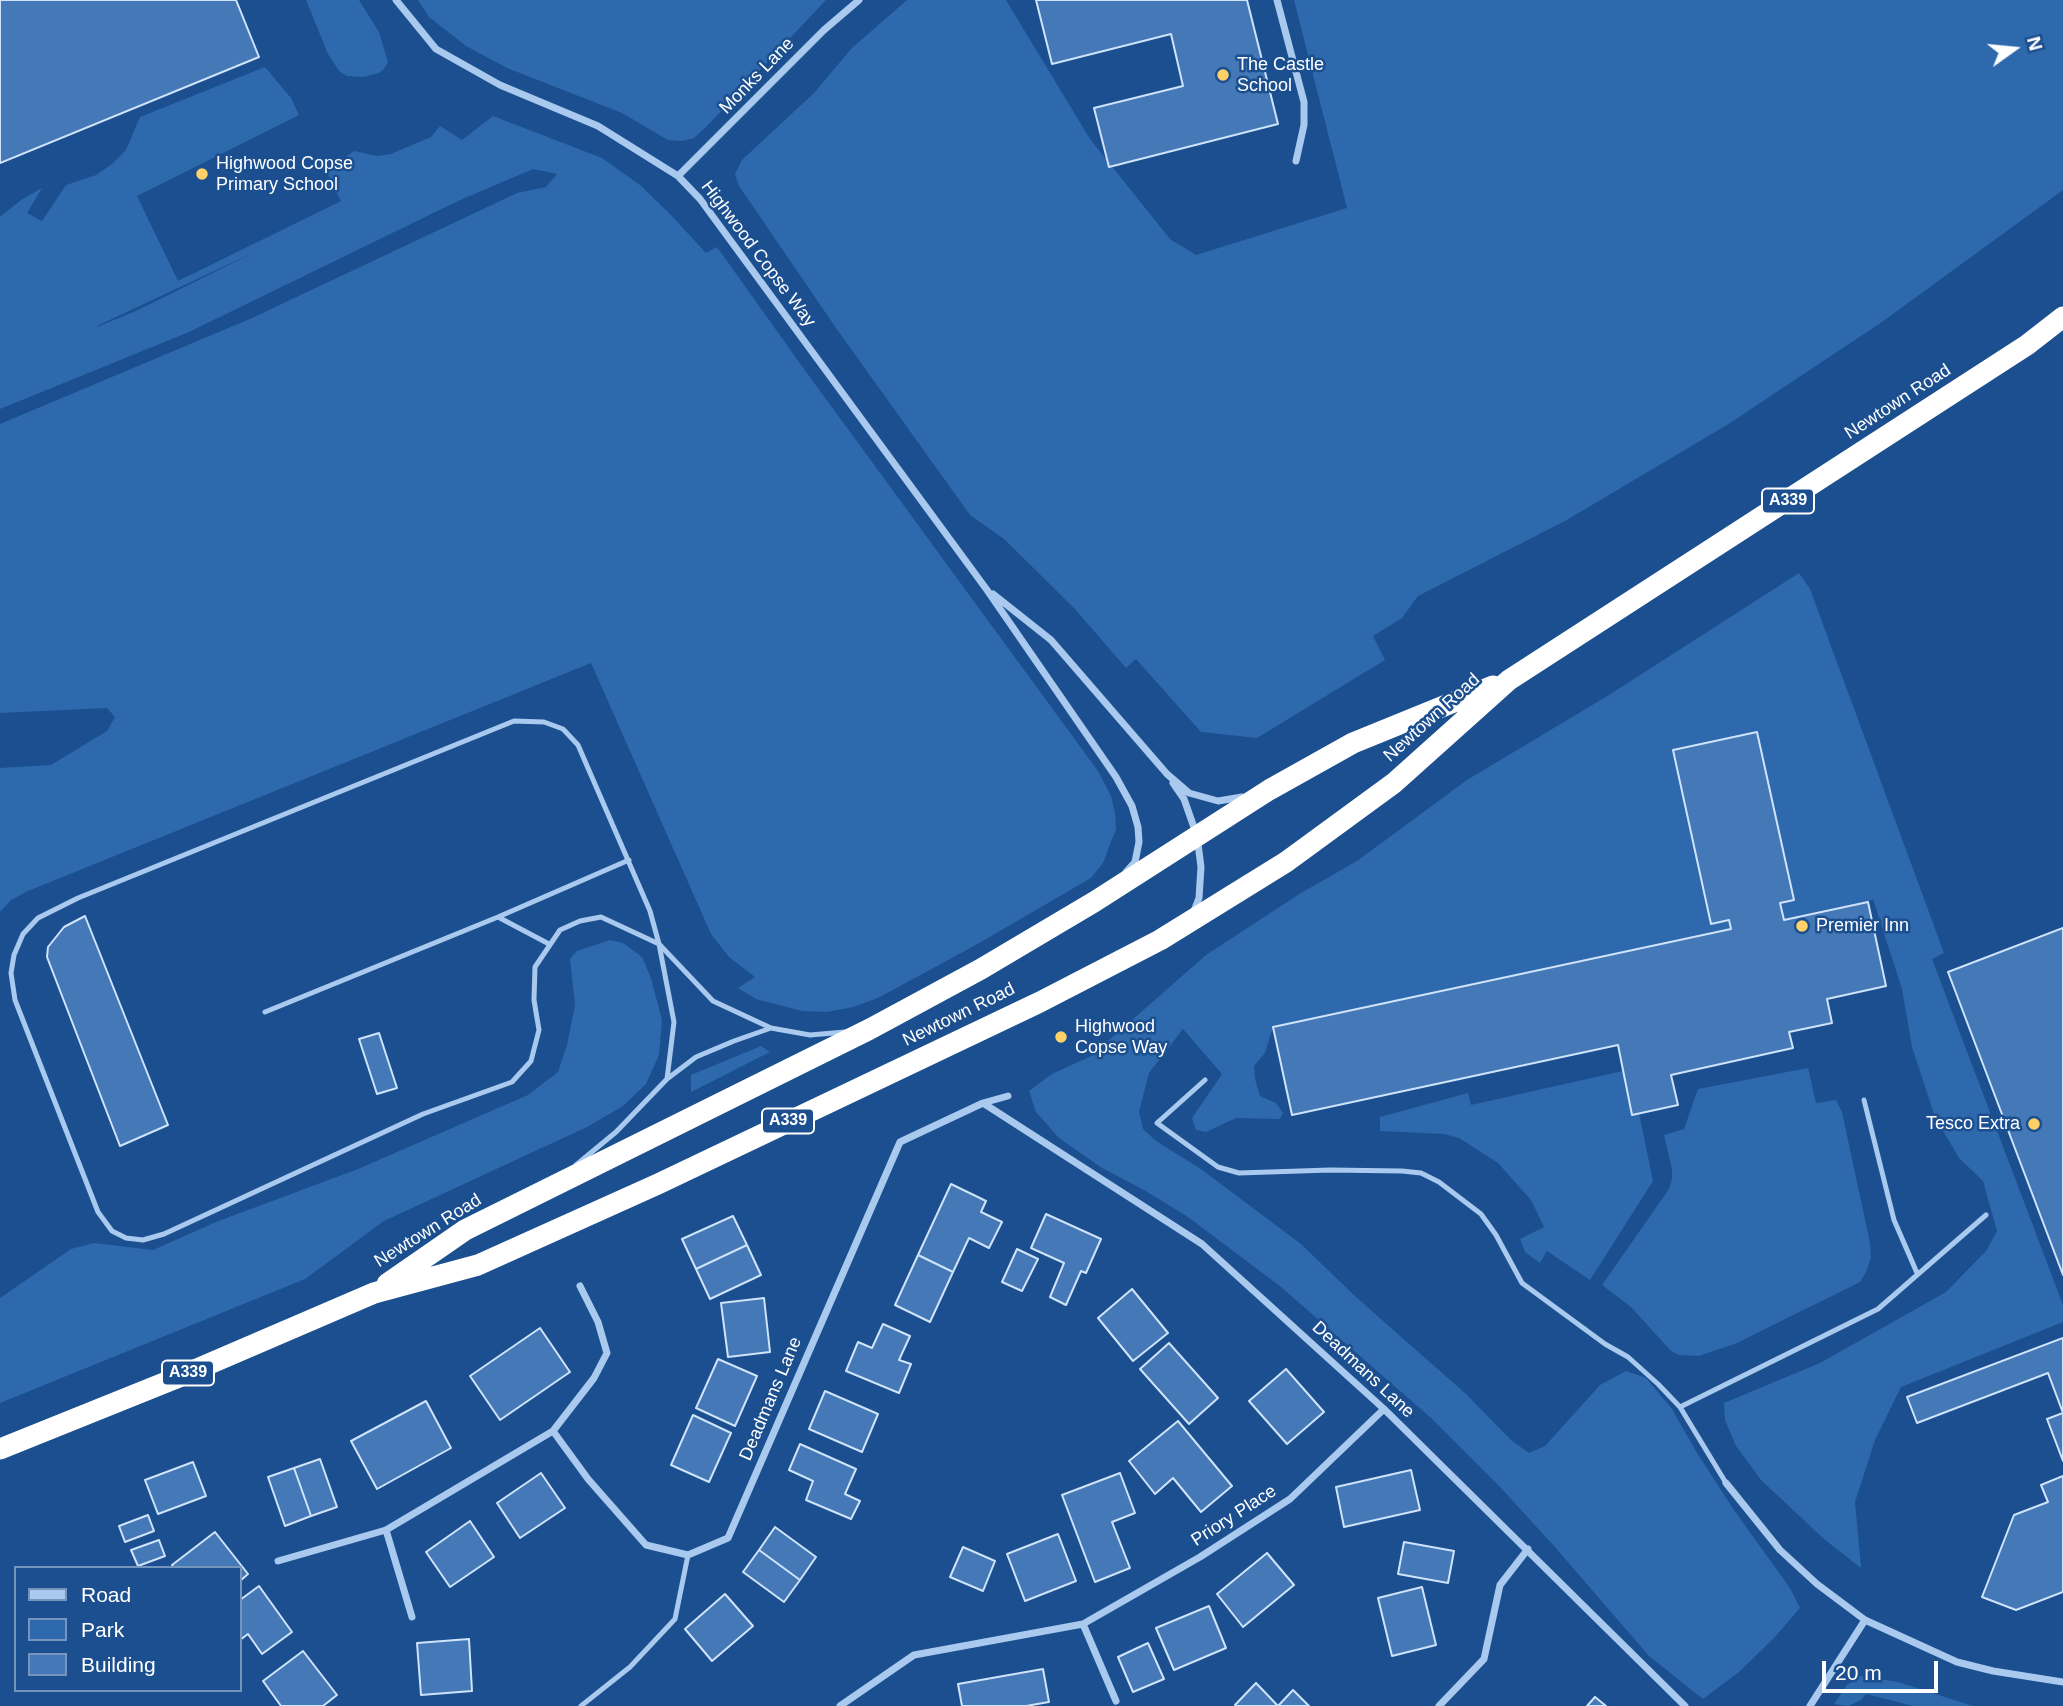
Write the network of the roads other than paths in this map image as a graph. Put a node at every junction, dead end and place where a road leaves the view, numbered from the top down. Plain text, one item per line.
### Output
1 (396, 0) edge
2 (859, 0) edge
3 (1277, 0) edge
4 (1296, 162) dead end
5 (678, 176) junction
6 (2063, 317) edge
7 (987, 590) junction
8 (1509, 680) junction
9 (1167, 774) junction
10 (1269, 790) junction
11 (1197, 836) junction
12 (629, 860) junction
13 (1094, 902) junction
14 (498, 917) junction
15 (1191, 921) junction
16 (549, 944) junction
17 (659, 944) junction
18 (265, 1012) dead end
19 (771, 1028) junction
20 (870, 1030) junction
21 (667, 1079) junction
22 (1205, 1080) dead end
23 (1008, 1096) dead end
24 (1864, 1100) dead end
25 (983, 1103) junction
26 (544, 1191) junction
27 (1986, 1215) dead end
28 (1917, 1273) junction
29 (580, 1286) dead end
30 (374, 1293) junction
31 (1680, 1407) junction
32 (1384, 1409) junction
33 (553, 1431) junction
34 (0, 1449) edge
35 (1726, 1483) joint
36 (386, 1530) junction
37 (1528, 1549) junction
38 (688, 1555) junction
39 (278, 1561) dead end
40 (412, 1618) dead end
41 (1865, 1620) junction
42 (1083, 1624) junction
43 (2063, 1682) edge
44 (1116, 1701) dead end
45 (581, 1706) edge
46 (840, 1706) edge
47 (1439, 1706) edge
48 (1685, 1706) edge
49 (1810, 1706) edge

1 - 5 street, Highwood Copse Way
2 - 5 street, Monks Lane
3 - 4 street
5 - 7 street, Highwood Copse Way
6 - 8 highway, Newtown Road / A339
7 - 9 street, Highwood Copse Way
7 - 13 street, Highwood Copse Way
8 - 10 highway, Newtown Road / A339
8 - 15 highway, Newtown Road / A339
9 - 10 street, Highwood Copse Way
9 - 11 street
10 - 11 highway, Newtown Road / A339
11 - 13 highway, Newtown Road / A339
11 - 15 street
12 - 14 lane
12 - 16 lane
12 - 17 lane
13 - 20 highway, Newtown Road / A339
14 - 16 lane
14 - 18 lane
15 - 30 highway, Newtown Road / A339
16 - 17 lane
17 - 19 lane
17 - 21 lane
19 - 20 lane
19 - 21 lane
20 - 26 highway, Newtown Road / A339
21 - 26 lane
22 - 31 lane
23 - 25 street, Deadmans Lane
24 - 28 lane
25 - 32 street, Deadmans Lane
25 - 38 street, Deadmans Lane
26 - 30 highway, Newtown Road / A339
27 - 28 lane
28 - 31 lane
29 - 33 street
30 - 34 highway, Newtown Road / A339
31 - 35 lane
32 - 37 street, Deadmans Lane
32 - 42 street, Priory Place
33 - 36 street
33 - 38 street
35 - 41 street
36 - 39 street
36 - 40 street
37 - 47 street
37 - 48 street, Deadmans Lane
38 - 45 lane
41 - 43 street
41 - 49 street
42 - 44 street
42 - 46 street, Priory Place

